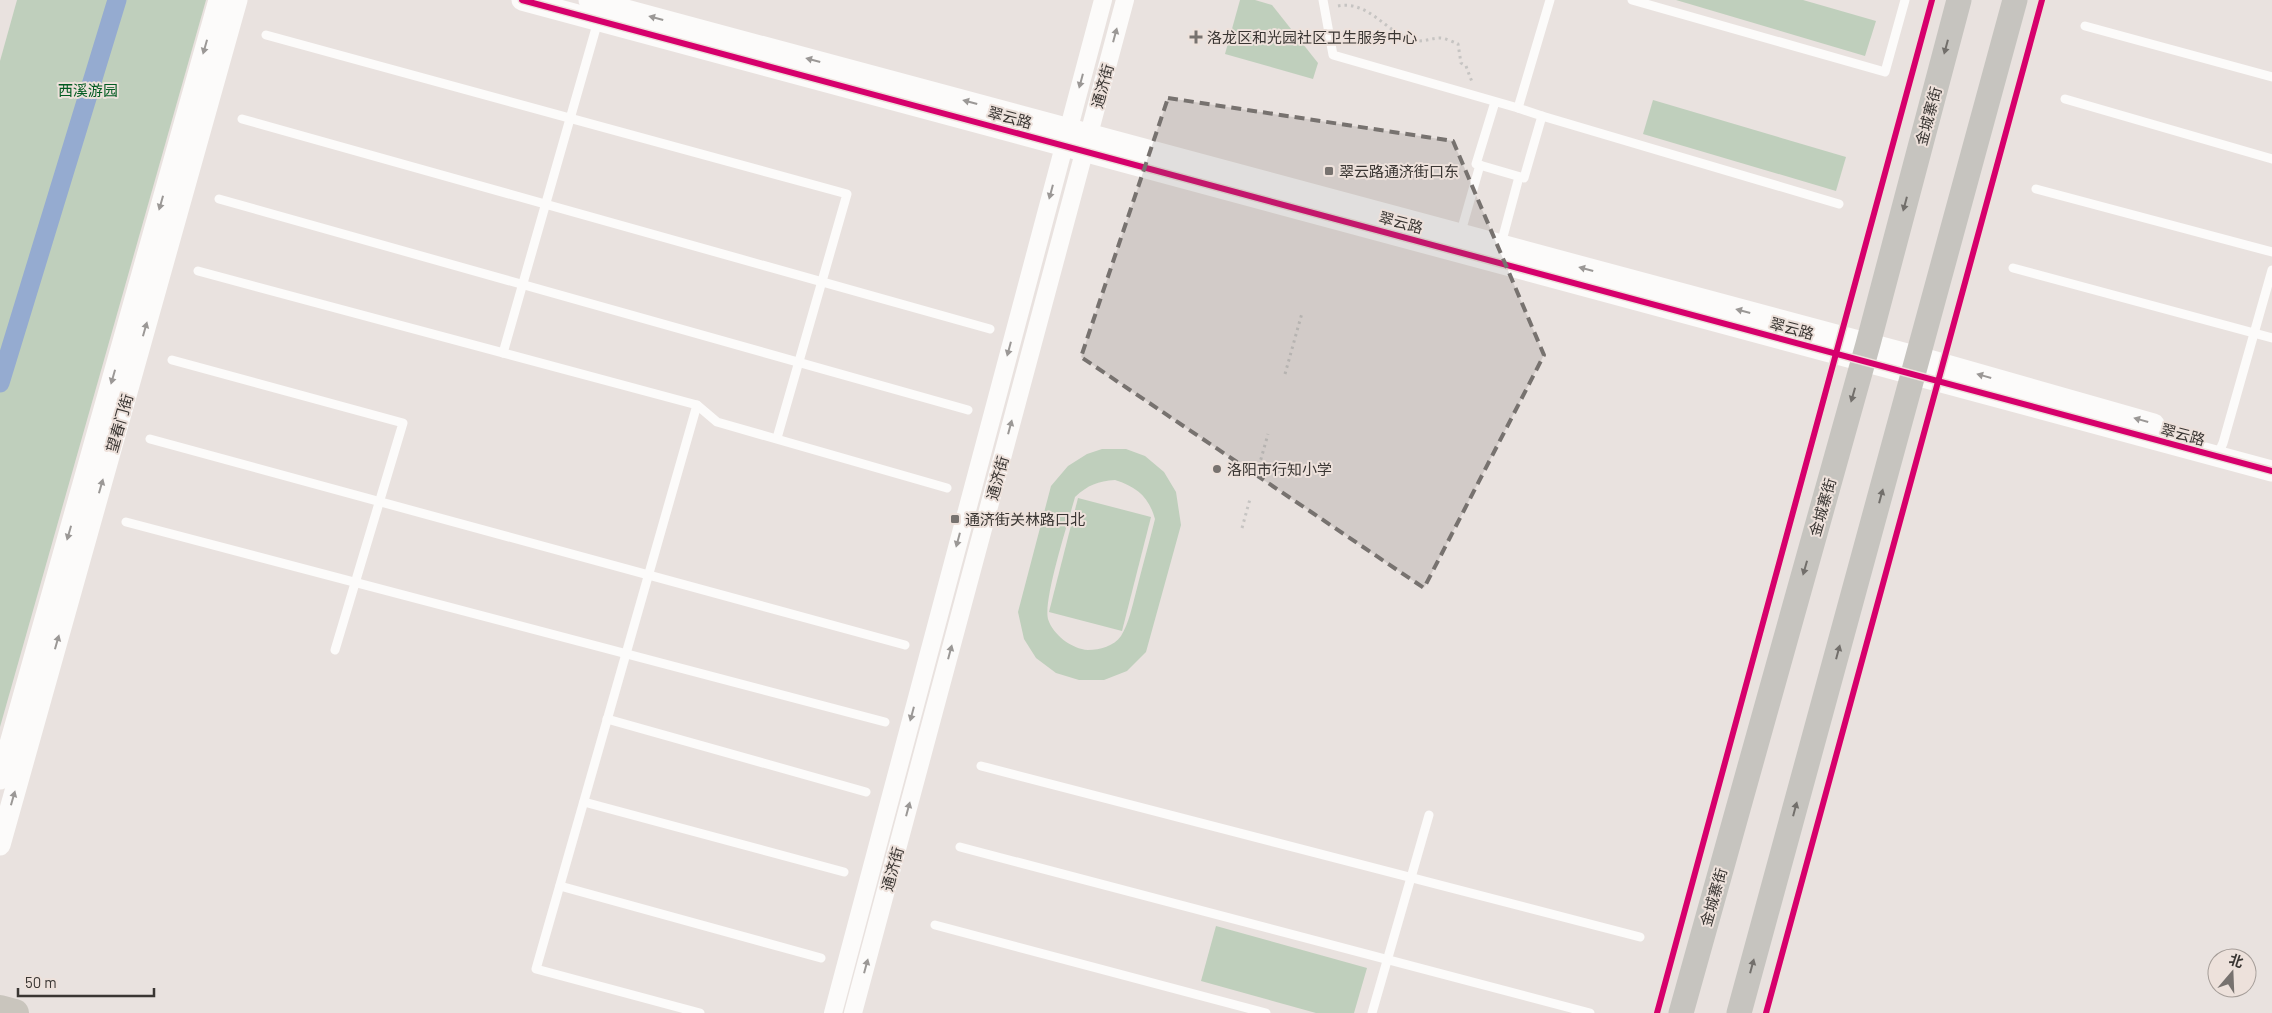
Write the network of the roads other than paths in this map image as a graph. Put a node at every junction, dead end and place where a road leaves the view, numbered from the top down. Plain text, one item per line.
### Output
1 (218, 0) edge
2 (237, 0) edge
3 (522, 0) edge
4 (1103, 0) edge
5 (1125, 0) edge
6 (1550, 0) edge
7 (1905, 0) edge
8 (1959, 0) edge
9 (2015, 0) edge
10 (1637, 1) edge
11 (1324, 4) edge
12 (597, 8) edge
13 (2085, 26) dead end
14 (266, 35) dead end
15 (2272, 77) edge
16 (2065, 99) dead end
17 (1494, 102) junction
18 (1518, 108) junction
19 (1542, 116) junction
20 (570, 118) junction
21 (242, 119) dead end
22 (1066, 136) junction
23 (1087, 142) junction
24 (2272, 159) edge
25 (1480, 165) junction
26 (1519, 177) junction
27 (2036, 189) dead end
28 (218, 199) dead end
29 (545, 204) junction
30 (1839, 204) dead end
31 (1460, 234) junction
32 (1500, 246) junction
33 (2272, 252) edge
34 (2012, 268) dead end
35 (2272, 270) edge
36 (198, 271) dead end
37 (822, 282) junction
38 (522, 285) junction
39 (990, 329) dead end
40 (2254, 333) junction
41 (2272, 338) edge
42 (1866, 352) junction
43 (503, 353) junction
44 (172, 360) dead end
45 (798, 362) junction
46 (1916, 365) junction
47 (697, 406) junction
48 (968, 410) dead end
49 (150, 438) dead end
50 (776, 438) junction
51 (2220, 450) junction
52 (2272, 456) edge
53 (2272, 471) edge
54 (947, 488) dead end
55 (379, 502) junction
56 (126, 522) dead end
57 (648, 576) junction
58 (355, 582) junction
59 (905, 645) dead end
60 (335, 650) dead end
61 (626, 654) junction
62 (607, 719) junction
63 (884, 722) dead end
64 (980, 766) dead end
65 (0, 779) edge
66 (866, 792) dead end
67 (584, 802) junction
68 (1429, 815) dead end
69 (0, 845) edge
70 (960, 847) dead end
71 (844, 872) dead end
72 (1411, 878) junction
73 (560, 886) junction
74 (935, 925) dead end
75 (1640, 937) dead end
76 (821, 958) dead end
77 (1387, 960) junction
78 (0, 1009) edge
79 (15, 1013) edge
80 (700, 1013) edge
81 (833, 1013) edge
82 (853, 1013) edge
83 (1266, 1013) edge
84 (1372, 1013) edge
85 (1590, 1013) edge
86 (1681, 1013) edge
87 (1739, 1013) edge

1 -> 65 street, 望春门街
69 -> 2 street, 望春门街
3 - 12 street, 翠云路
4 -> 22 street, 通济街
23 -> 5 street, 通济街
6 - 18 lane
7 - 10 lane
8 -> 42 main road, 金城寨街
9 - 46 main road
11 - 17 lane
12 - 20 lane
12 - 22 street, 翠云路
13 - 15 lane
14 - 20 lane
16 - 24 lane
17 - 18 lane
17 - 25 lane
18 - 19 lane
19 - 26 lane
19 - 30 lane
20 - 29 lane
20 - 37 lane
21 - 29 lane
22 - 23 street, 翠云路
22 -> 81 street, 通济街
23 - 31 street, 翠云路
23 - 42 street, 翠云路
82 -> 23 street, 通济街
25 - 26 lane
25 - 31 lane
26 - 32 lane
27 - 33 lane
28 - 38 lane
29 - 37 lane
29 - 38 lane
31 - 32 street, 翠云路
42 -> 32 street, 翠云路
34 - 40 lane
35 - 40 lane
36 - 43 lane
37 - 39 lane
37 - 45 lane
38 - 43 lane
38 - 45 lane
40 - 41 lane
40 - 51 lane
42 - 46 street, 翠云路
42 -> 86 main road, 金城寨街
43 - 47 lane
44 - 55 lane
45 - 48 lane
45 - 50 lane
46 - 51 street, 翠云路
87 -> 46 main road
47 - 50 lane
47 - 57 lane
49 - 55 lane
50 - 54 lane
51 - 52 street, 翠云路
51 - 53 street, 翠云路
55 - 57 lane
55 - 58 lane
56 - 58 lane
57 - 59 lane
57 - 61 lane
58 - 60 lane
58 - 61 lane
61 - 62 lane
61 - 63 lane
62 - 66 lane
62 - 67 lane
64 - 72 lane
67 - 71 lane
67 - 73 lane
68 - 72 lane
70 - 77 lane
72 - 75 lane
72 - 77 lane
73 - 76 lane
73 - 80 lane
74 - 83 lane
77 - 84 lane
77 - 85 lane
78 - 79 main road

